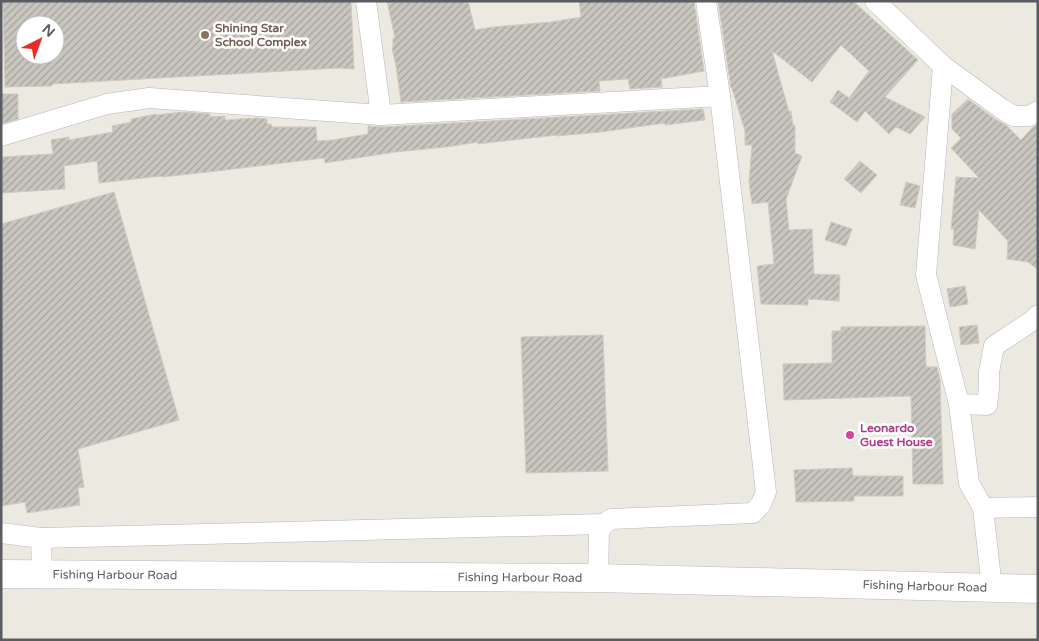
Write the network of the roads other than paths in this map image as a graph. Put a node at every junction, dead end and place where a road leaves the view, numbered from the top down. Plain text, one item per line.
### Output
1 (366, 1) edge
2 (706, 1) edge
3 (875, 1) edge
4 (943, 66) junction
5 (720, 96) junction
6 (1038, 111) edge
7 (381, 115) junction
8 (1, 136) edge
9 (1038, 315) edge
10 (959, 404) junction
11 (1038, 507) edge
12 (983, 508) junction
13 (604, 524) junction
14 (1, 533) edge
15 (41, 538) junction
16 (1, 574) edge
17 (42, 574) junction
18 (598, 578) junction
19 (992, 588) junction
20 (1038, 589) edge

1 - 7 street
2 - 5 street
3 - 4 street
4 - 6 street
4 - 10 street
5 - 7 street
5 - 13 street
7 - 8 street
9 - 10 street
10 - 12 street
11 - 12 street
12 - 19 street
13 - 15 street
13 - 18 street
14 - 15 street
15 - 17 street
16 - 17 street, Fishing Harbour Road
17 - 18 street, Fishing Harbour Road
18 - 19 street, Fishing Harbour Road
19 - 20 street, Fishing Harbour Road

